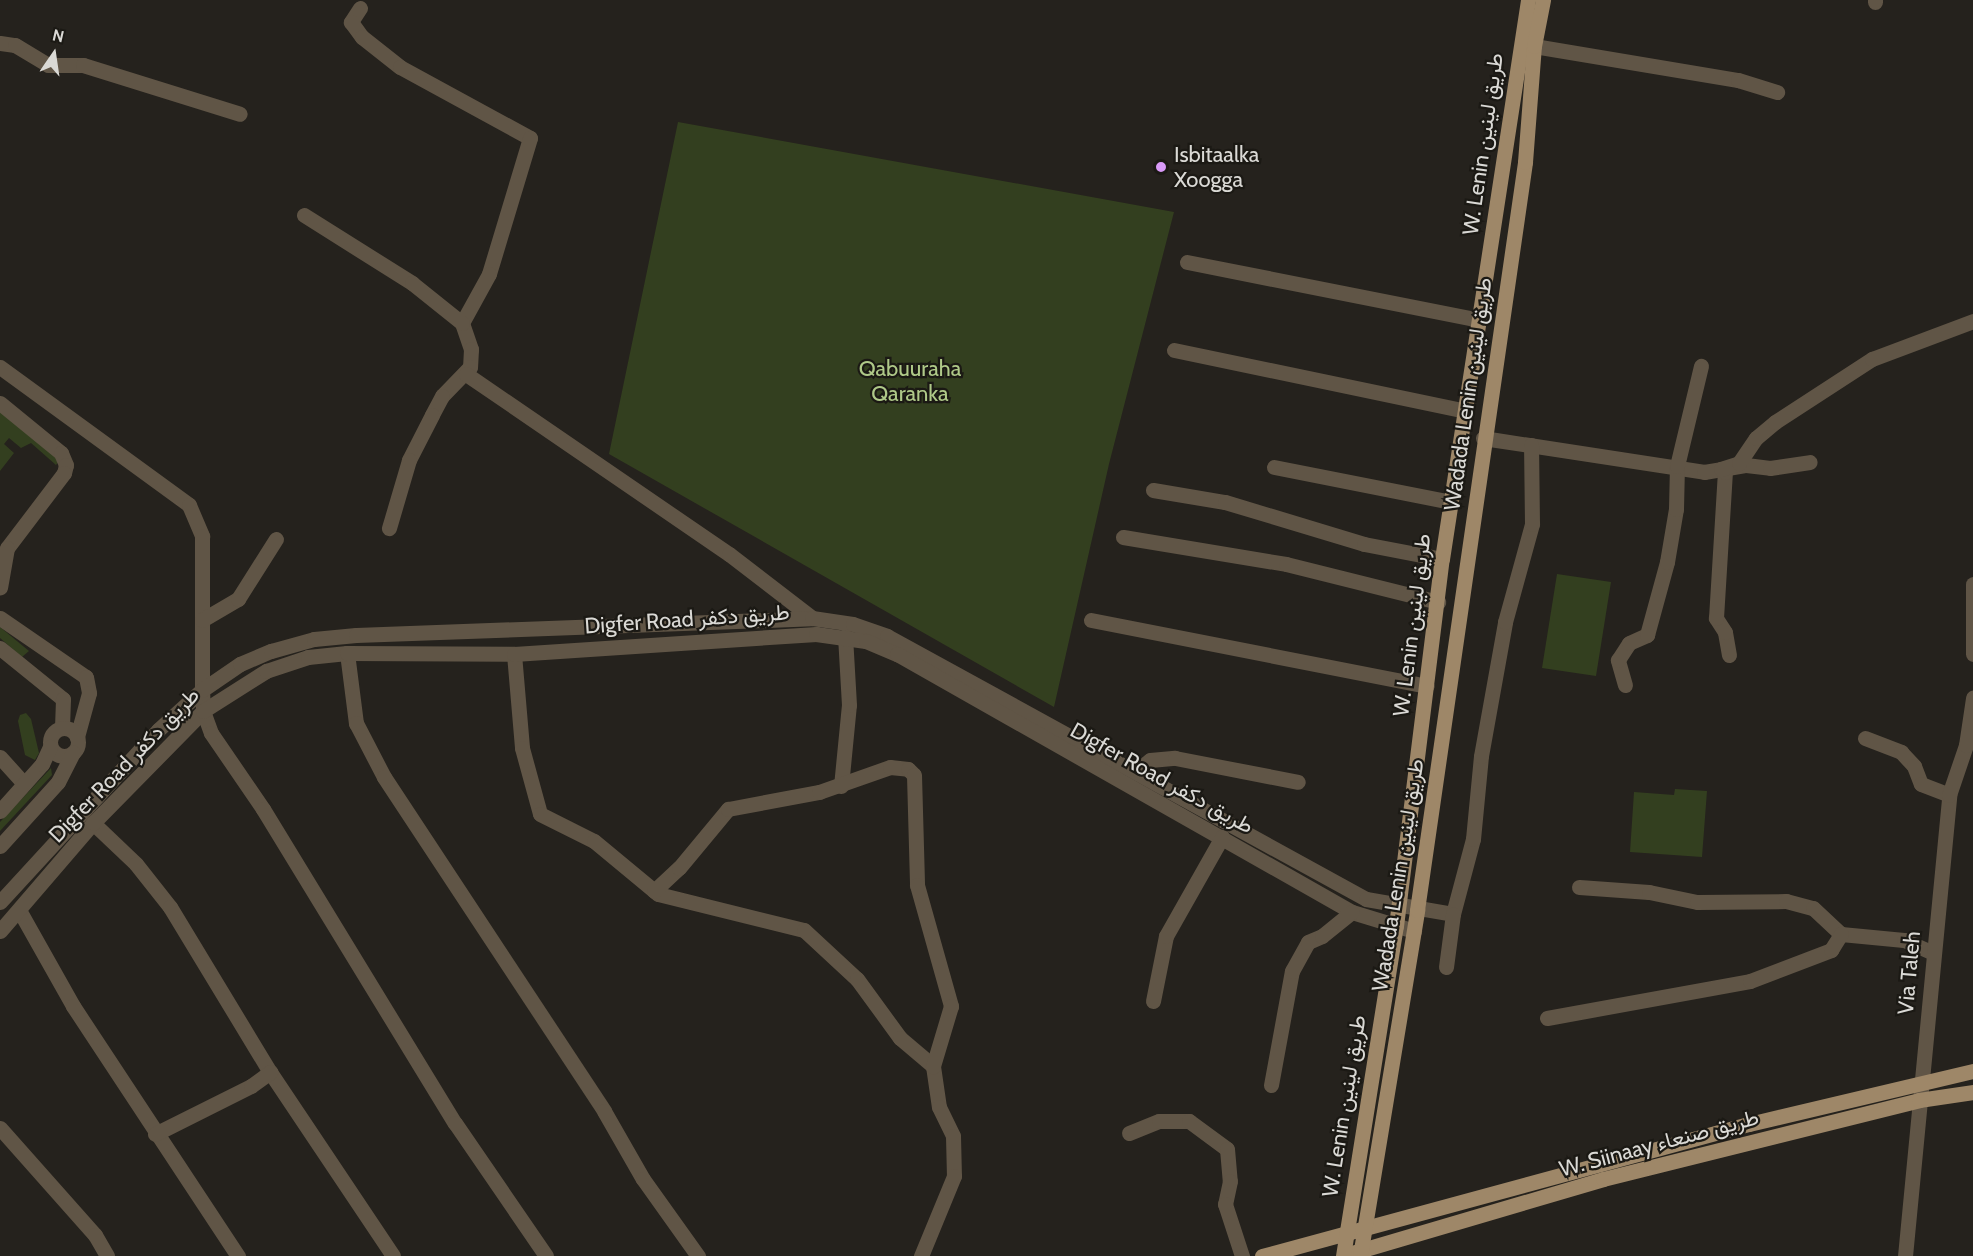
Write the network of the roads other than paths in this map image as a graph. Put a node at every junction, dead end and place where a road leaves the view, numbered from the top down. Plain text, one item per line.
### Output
1 (1528, 0) edge
2 (1543, 0) edge
3 (360, 8) dead end
4 (0, 43) edge
5 (1534, 46) junction
6 (1777, 92) dead end
7 (240, 114) dead end
8 (304, 215) dead end
9 (1187, 262) dead end
10 (1480, 320) junction
11 (1973, 321) edge
12 (462, 323) junction
13 (1174, 351) dead end
14 (1701, 366) dead end
15 (0, 367) edge
16 (466, 374) junction
17 (0, 403) edge
18 (1467, 411) junction
19 (1483, 438) junction
20 (1531, 445) junction
21 (1810, 462) dead end
22 (1677, 466) junction
23 (1274, 467) dead end
24 (1721, 469) junction
25 (1153, 490) dead end
26 (1451, 502) junction
27 (389, 528) dead end
28 (1123, 537) dead end
29 (276, 538) dead end
30 (1442, 559) junction
31 (0, 578) edge
32 (1973, 584) edge
33 (1438, 602) junction
34 (0, 618) edge
35 (812, 618) junction
36 (202, 620) junction
37 (1091, 620) dead end
38 (845, 636) junction
39 (1972, 644) edge
40 (0, 648) edge
41 (347, 653) junction
42 (514, 654) junction
43 (1729, 655) dead end
44 (1625, 685) dead end
45 (1428, 686) junction
46 (202, 690) junction
47 (1973, 698) edge
48 (203, 711) junction
49 (62, 728) junction
50 (77, 737) junction
51 (1865, 738) dead end
52 (50, 747) junction
53 (1970, 747) edge
54 (73, 753) junction
55 (0, 757) edge
56 (1136, 771) junction
57 (1298, 782) dead end
58 (24, 784) junction
59 (841, 786) junction
60 (1949, 795) junction
61 (0, 810) edge
62 (93, 823) junction
63 (1222, 837) junction
64 (0, 846) edge
65 (1579, 887) dead end
66 (654, 891) junction
67 (0, 902) edge
68 (1398, 907) junction
69 (19, 910) junction
70 (1417, 910) junction
71 (1352, 912) junction
72 (1453, 914) junction
73 (1396, 926) junction
74 (0, 931) edge
75 (1414, 931) junction
76 (1841, 934) junction
77 (1933, 953) junction
78 (1446, 967) dead end
79 (1153, 1001) dead end
80 (1546, 1018) dead end
81 (933, 1065) junction
82 (1973, 1071) edge
83 (270, 1072) junction
84 (1922, 1080) junction
85 (1271, 1085) dead end
86 (1973, 1092) edge
87 (1919, 1100) junction
88 (0, 1128) edge
89 (1129, 1133) dead end
90 (155, 1134) junction
91 (1486, 1196) junction
92 (1486, 1214) junction
93 (1363, 1231) junction
94 (1347, 1234) junction
95 (1360, 1253) edge
96 (106, 1256) edge
97 (238, 1256) edge
98 (393, 1256) edge
99 (546, 1256) edge
100 (698, 1256) edge
101 (921, 1256) edge
102 (1242, 1256) edge
103 (1262, 1256) edge
104 (1342, 1256) edge
105 (1905, 1256) edge

1 - 10 main road, W. Lenin طريق لينين
2 - 5 main road, Wadada Lenin طريق لينين
3 - 12 street
4 - 7 street
5 - 6 street
5 - 19 main road, Wadada Lenin طريق لينين
8 - 12 street
9 - 10 street
10 - 18 main road, W. Lenin طريق لينين
11 - 24 street
12 - 16 street
13 - 18 street
14 - 22 street
15 - 36 street
16 - 27 street
16 - 35 street
17 - 31 street
18 - 26 main road, W. Lenin طريق لينين
19 - 20 street
19 - 70 main road, Wadada Lenin طريق لينين
20 - 22 street
20 - 72 street
21 - 24 street
22 - 24 street
22 - 44 street
23 - 26 street
24 - 43 street
25 - 30 street
26 - 30 main road, W. Lenin طريق لينين
28 - 33 street
29 - 36 street
30 - 33 main road, W. Lenin طريق لينين
32 - 39 street
33 - 45 main road, W. Lenin طريق لينين
34 - 50 street
35 - 46 street, Digfer Road طريق دكفر
35 - 56 street, Digfer Road طريق دكفر
36 - 46 street
37 - 45 street
38 - 42 street, Digfer Road طريق دكفر
38 - 59 street
38 - 63 street, Digfer Road طريق دكفر
40 - 49 street
41 - 42 street, Digfer Road طريق دكفر
41 - 48 street, Digfer Road طريق دكفر
41 - 100 street
42 - 66 street
45 - 68 main road, W. Lenin طريق لينين
46 - 48 street
46 - 67 street, Digfer Road طريق دكفر
47 - 53 street, Via Taleh
48 - 62 street, Digfer Road طريق دكفر
48 - 99 street
49 - 50 street
49 - 52 street
50 - 54 street
51 - 60 street
52 - 54 street
52 - 58 street
53 - 60 street, Via Taleh
54 - 64 street
55 - 58 street
56 - 57 street
56 - 68 street, Digfer Road طريق دكفر
58 - 61 street
59 - 66 street
59 - 81 street
60 - 77 street, Via Taleh
62 - 69 street, Digfer Road طريق دكفر
62 - 83 street
63 - 71 street, Digfer Road طريق دكفر
63 - 79 street
65 - 76 street
66 - 81 street
68 - 70 street, Digfer Road طريق دكفر
68 - 73 main road, W. Lenin طريق لينين
69 - 74 street, Digfer Road طريق دكفر
69 - 90 street
70 - 72 street, Digfer Road طريق دكفر
70 - 75 main road, Wadada Lenin طريق لينين
71 - 73 street, Digfer Road طريق دكفر
71 - 85 street
72 - 78 street
73 - 75 street, Digfer Road طريق دكفر
73 - 94 main road, W. Lenin طريق لينين
75 - 93 main road, Wadada Lenin طريق لينين
76 - 77 street
76 - 80 street
77 - 84 street, Via Taleh
81 - 101 street
82 - 84 main road
83 - 90 street
83 - 98 street
84 - 87 street, Via Taleh
84 - 91 main road
86 - 87 main road, W. Siinaay طريق صنعاء
87 - 92 main road, W. Siinaay طريق صنعاء
87 - 105 street, Via Taleh
88 - 96 street
89 - 102 street
90 - 97 street
91 - 92 main road
91 - 93 main road
92 - 95 main road, W. Siinaay طريق صنعاء
93 - 94 main road
93 - 95 main road, Wadada Lenin طريق لينين
94 - 103 main road
94 - 104 main road, W. Lenin طريق لينين
95 - 104 main road, W. Siinaay طريق صنعاء

